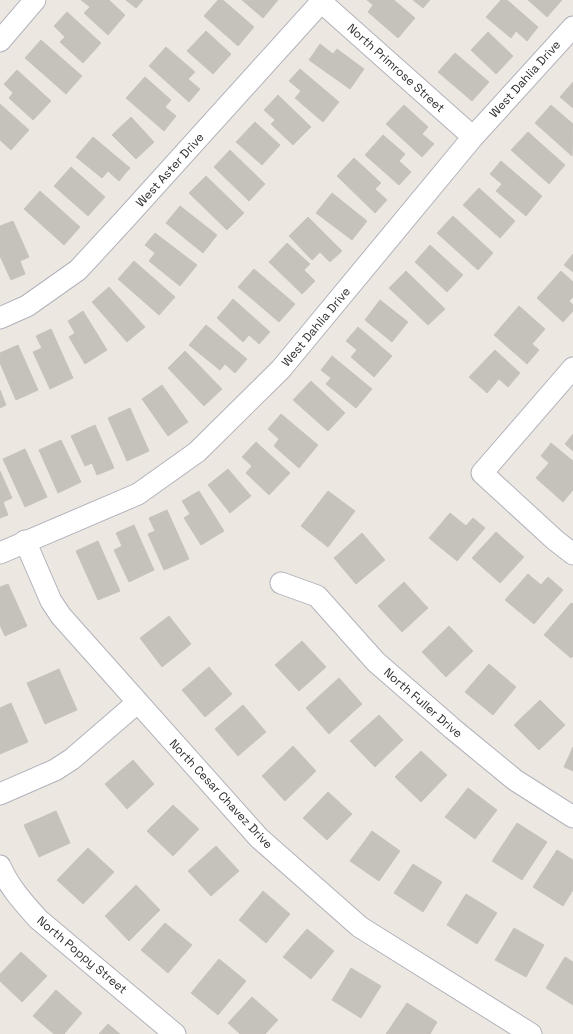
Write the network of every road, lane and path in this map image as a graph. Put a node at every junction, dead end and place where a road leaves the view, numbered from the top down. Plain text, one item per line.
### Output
1 (35, 0) edge
2 (321, 1) edge
3 (573, 27) edge
4 (0, 41) edge
5 (473, 136) junction
6 (0, 318) edge
7 (573, 368) edge
8 (25, 541) junction
9 (0, 553) edge
10 (573, 554) edge
11 (281, 583) dead end
12 (138, 702) junction
13 (0, 794) edge
14 (573, 817) edge
15 (0, 866) edge
16 (175, 1034) edge
17 (531, 1034) edge

1 - 4 street
2 - 5 street, North Primrose Street
2 - 6 street, West Aster Drive
3 - 5 street, West Dahlia Drive
5 - 8 street, West Dahlia Drive
7 - 10 street
8 - 9 street, West Dahlia Drive
8 - 12 street, North Cesar Chavez Drive
11 - 14 street, North Fuller Drive
12 - 13 street
12 - 17 street, North Cesar Chavez Drive
15 - 16 street, North Poppy Street

